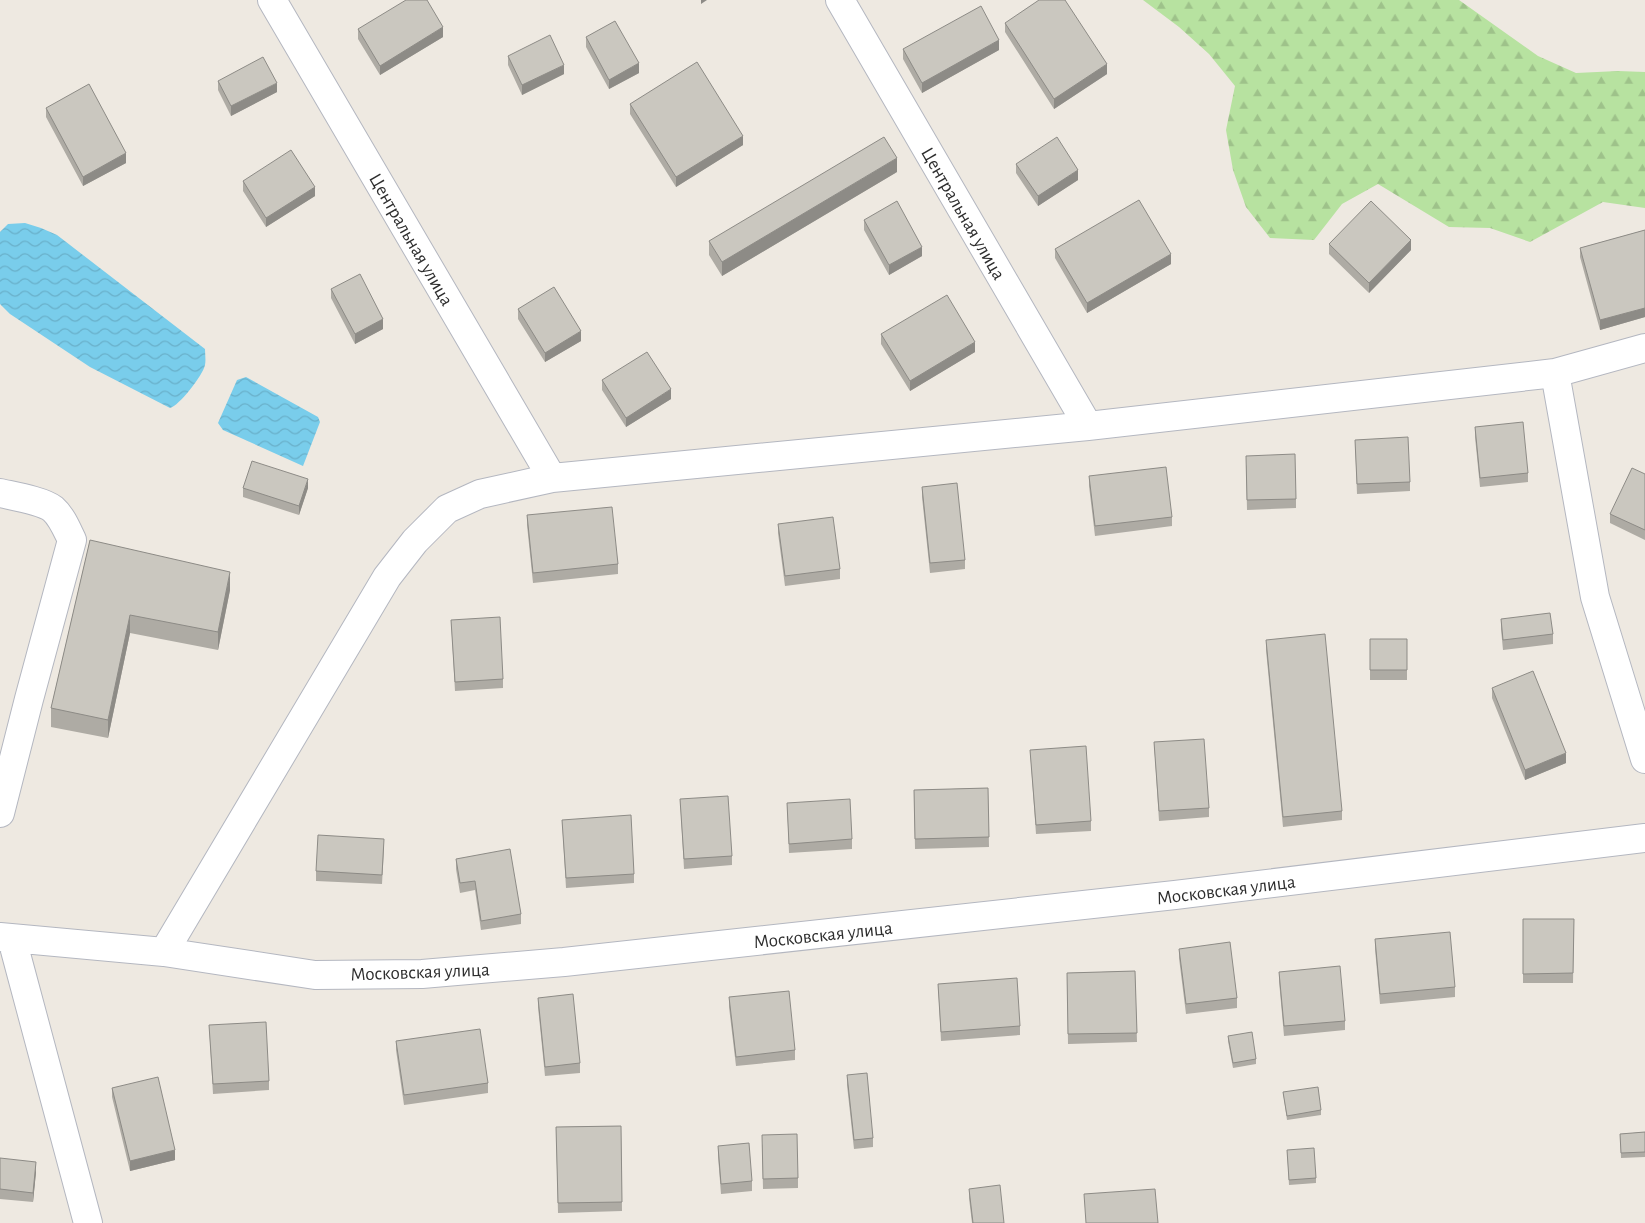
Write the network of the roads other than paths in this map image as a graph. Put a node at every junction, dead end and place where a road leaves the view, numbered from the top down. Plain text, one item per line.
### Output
1 (272, 0) edge
2 (840, 0) edge
3 (1645, 348) edge
4 (1555, 373) junction
5 (1088, 426) junction
6 (552, 478) junction
7 (0, 493) edge
8 (1645, 759) edge
9 (0, 813) edge
10 (1645, 838) edge
11 (6, 938) edge
12 (164, 952) junction
13 (88, 1223) edge

1 - 6 street, Центральная улица
2 - 5 street, Центральная улица
3 - 4 street
4 - 5 street
4 - 8 street
5 - 6 street
6 - 12 street
7 - 9 street
10 - 12 street, Московская улица
11 - 12 street, Московская улица
11 - 13 street

